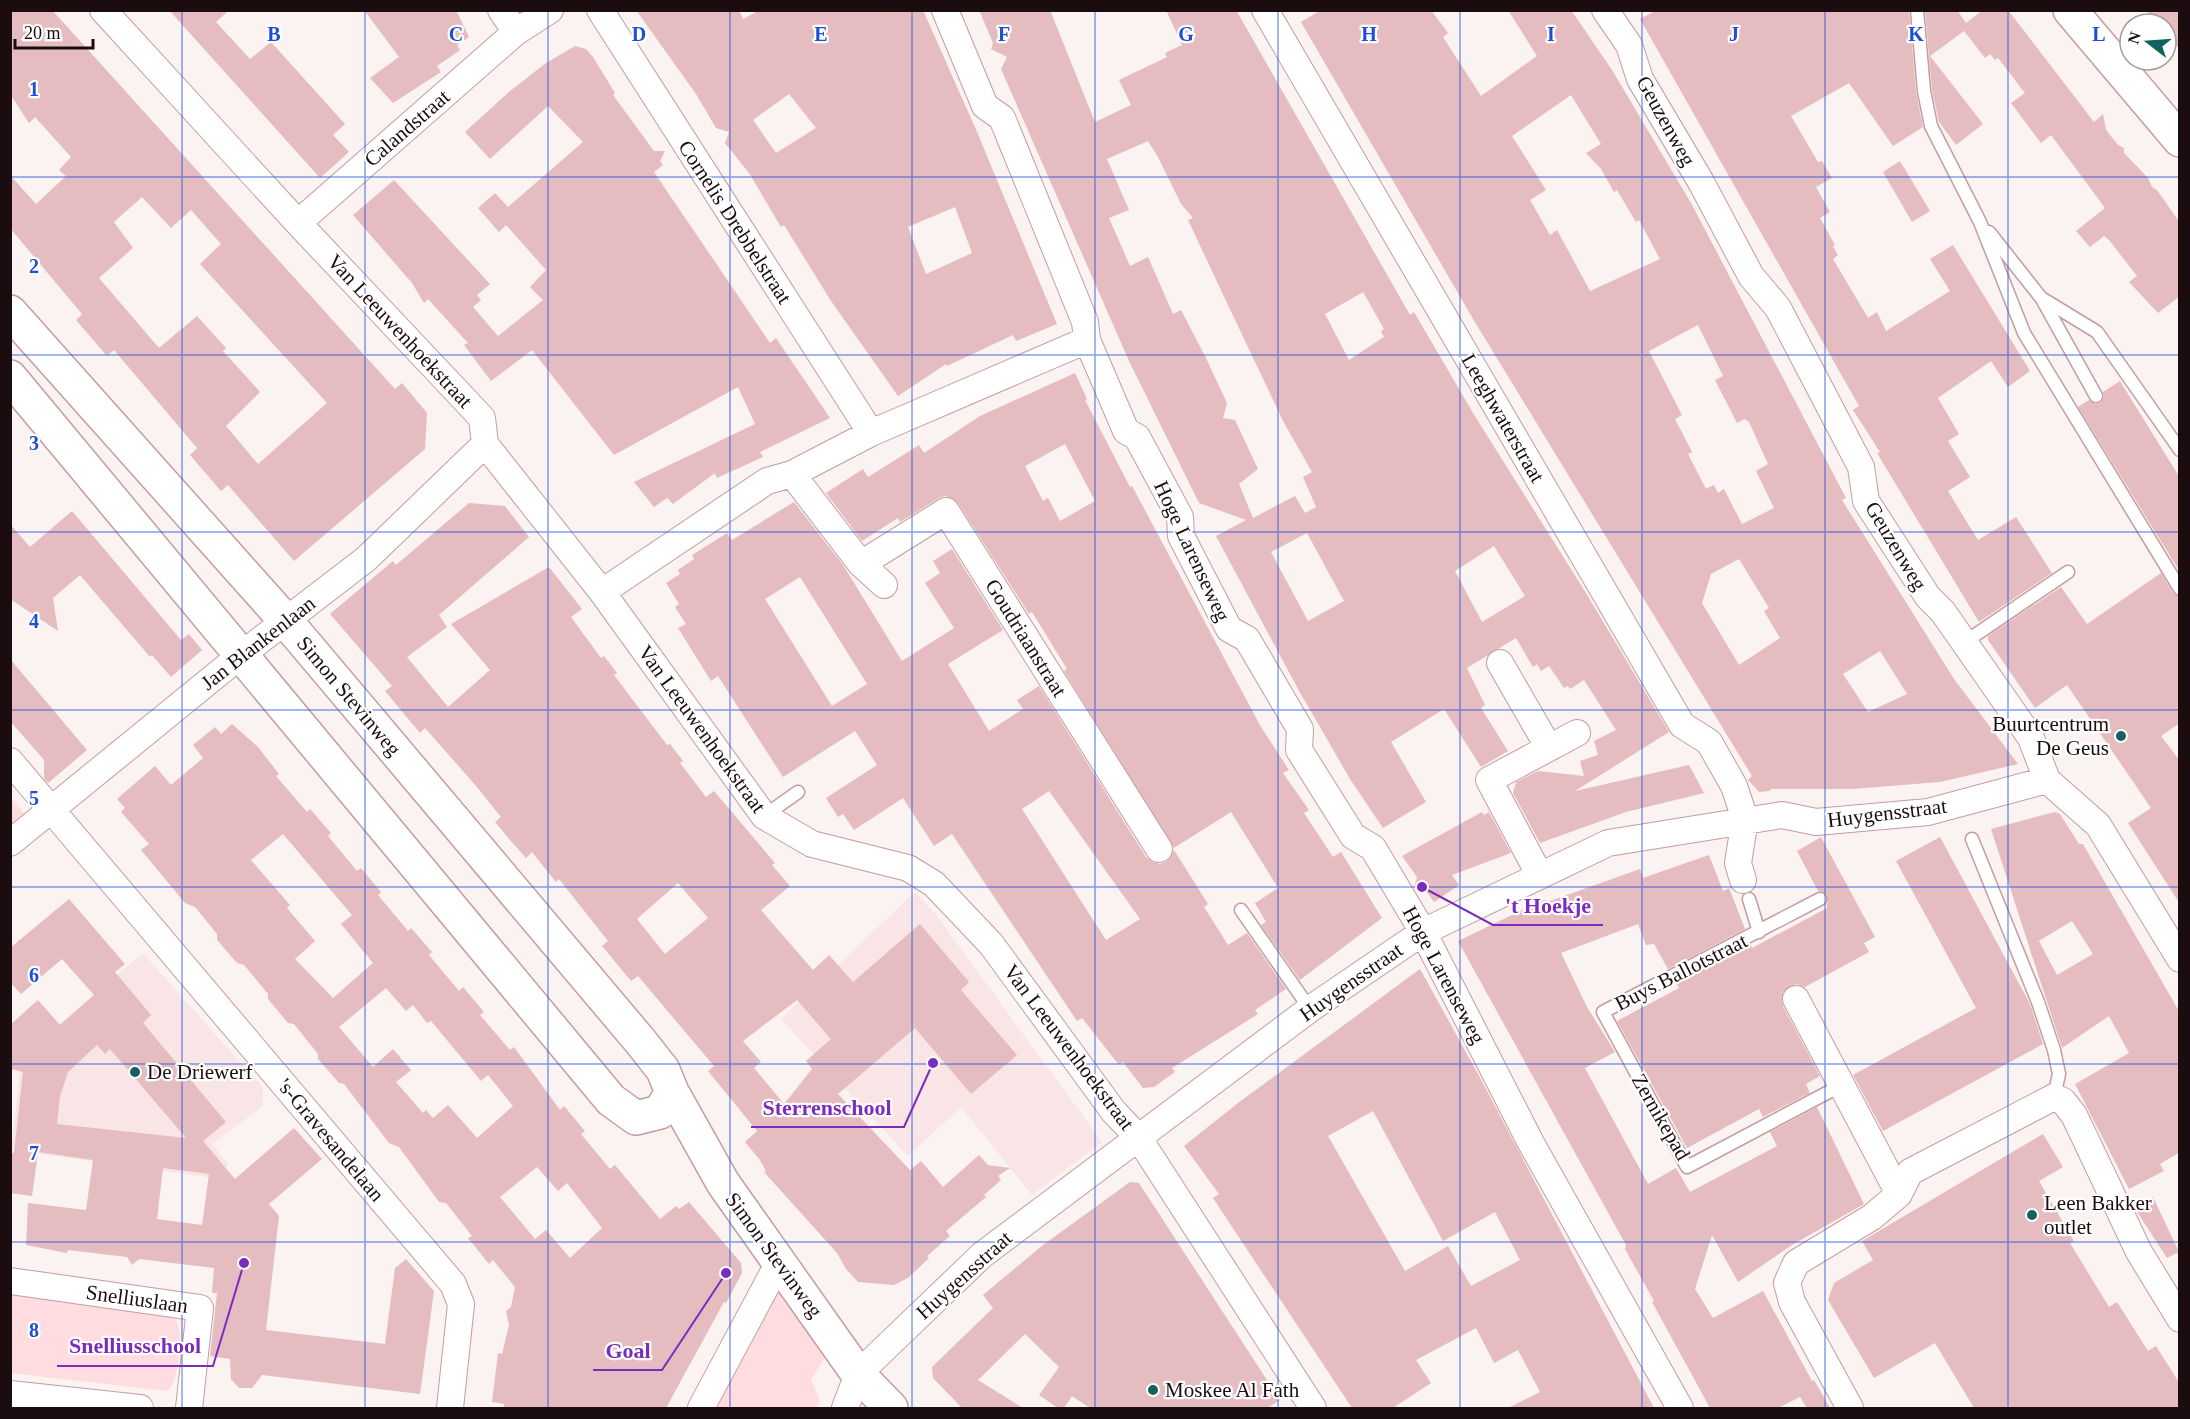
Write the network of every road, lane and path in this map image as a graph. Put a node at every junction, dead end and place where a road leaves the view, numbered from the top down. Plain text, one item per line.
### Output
1 (103, 10) edge
2 (501, 10) edge
3 (550, 10) edge
4 (600, 10) edge
5 (945, 10) edge
6 (1265, 10) edge
7 (1605, 10) edge
8 (1917, 10) edge
9 (2070, 10) edge
10 (516, 32) junction
11 (2180, 140) edge
12 (1980, 222) junction
13 (298, 223) junction
14 (2042, 299) junction
15 (10, 312) edge
16 (1086, 340) junction
17 (10, 377) edge
18 (2096, 396) dead end
19 (871, 433) junction
20 (485, 444) junction
21 (2180, 450) edge
22 (792, 474) junction
23 (861, 564) junction
24 (2068, 572) dead end
25 (884, 585) dead end
26 (2180, 589) edge
27 (602, 592) junction
28 (285, 620) junction
29 (1965, 642) junction
30 (241, 655) junction
31 (1500, 663) dead end
32 (1577, 734) dead end
33 (1549, 748) junction
34 (10, 761) edge
35 (2048, 780) junction
36 (798, 792) dead end
37 (51, 810) junction
38 (764, 816) junction
39 (1745, 819) junction
40 (1972, 839) dead end
41 (10, 843) edge
42 (1159, 849) dead end
43 (1540, 876) junction
44 (1746, 890) joint
45 (1820, 899) dead end
46 (1240, 910) dead end
47 (1423, 932) junction
48 (1759, 932) junction
49 (2180, 959) edge
50 (1796, 999) dead end
51 (1310, 1009) junction
52 (1604, 1012) joint
53 (1840, 1086) junction
54 (672, 1092) junction
55 (2054, 1097) junction
56 (1138, 1137) junction
57 (1899, 1194) junction
58 (779, 1262) junction
59 (10, 1281) edge
60 (2180, 1319) edge
61 (858, 1374) junction
62 (10, 1394) edge
63 (140, 1408) edge
64 (189, 1408) edge
65 (450, 1408) edge
66 (701, 1408) edge
67 (845, 1408) edge
68 (891, 1408) edge
69 (1313, 1408) edge
70 (1680, 1408) edge
71 (1850, 1408) edge

1 - 13 street, Van Leeuwenhoekstraat
2 - 10 street
3 - 10 street
4 - 19 street, Cornelis Drebbelstraat
5 - 16 street, Hoge Larenseweg
6 - 39 street, Leeghwaterstraat
7 - 29 street, Geuzenweg
8 - 12 lane
9 - 11 street
10 - 13 street, Calandstraat
12 - 14 lane
12 - 26 lane
13 - 20 street, Van Leeuwenhoekstraat
14 - 18 lane
14 - 21 lane
15 - 28 street, Simon Stevinweg
16 - 19 street
16 - 47 street, Hoge Larenseweg
17 - 30 street
19 - 22 street
20 - 27 street, Van Leeuwenhoekstraat
20 - 28 street, Jan Blankenlaan
22 - 23 street
22 - 27 street
23 - 25 street
23 - 42 street, Goudriaanstraat
24 - 29 lane
27 - 38 street, Van Leeuwenhoekstraat
28 - 30 street, Jan Blankenlaan
28 - 54 street, Simon Stevinweg
29 - 35 street, Geuzenweg
30 - 37 street, Jan Blankenlaan
30 - 54 street
31 - 33 street
32 - 33 street
33 - 43 street
34 - 37 street, 's-Gravesandelaan
35 - 39 street, Huygensstraat
35 - 49 street, Geuzenweg
36 - 38 lane
37 - 41 street, Jan Blankenlaan
37 - 65 street, 's-Gravesandelaan
38 - 56 street, Van Leeuwenhoekstraat
39 - 43 street, Huygensstraat
39 - 44 street, Buys Ballotstraat
40 - 55 lane
43 - 47 street, Huygensstraat
44 - 48 lane, Buys Ballotstraat
45 - 48 lane, Buys Ballotstraat
46 - 51 lane
47 - 51 street, Huygensstraat
47 - 70 street, Hoge Larenseweg
48 - 52 lane, Buys Ballotstraat
50 - 53 street
51 - 56 street, Huygensstraat
52 - 53 lane, Zernikepad
53 - 57 street
54 - 58 street, Simon Stevinweg
55 - 57 street
55 - 60 street
56 - 61 street, Huygensstraat
56 - 69 street, Van Leeuwenhoekstraat
57 - 71 street
58 - 61 street, Simon Stevinweg
58 - 66 street
59 - 64 street, Snelliuslaan
61 - 67 street, Huygensstraat
61 - 68 street, Simon Stevinweg
62 - 63 street

